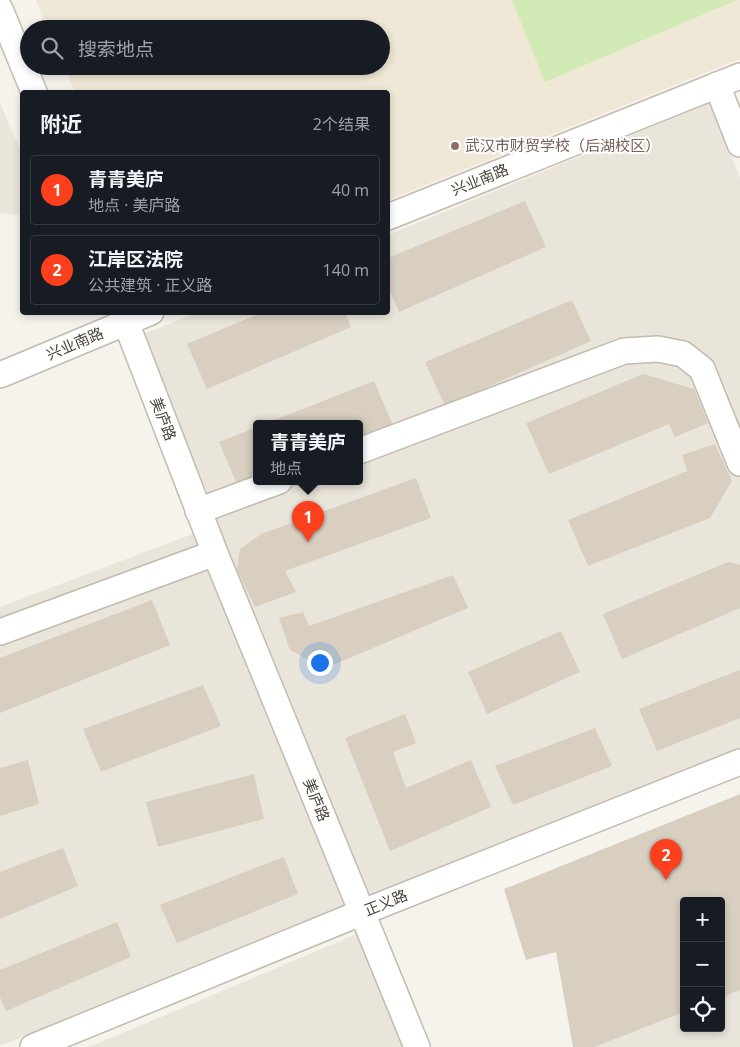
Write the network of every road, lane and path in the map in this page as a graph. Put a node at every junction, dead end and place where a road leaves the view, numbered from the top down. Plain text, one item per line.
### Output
1 (0, 9) edge
2 (20, 58) edge
3 (27, 75) edge
4 (740, 76) edge
5 (717, 85) junction
6 (33, 90) edge
7 (740, 144) edge
8 (390, 216) edge
9 (124, 317) edge
10 (0, 375) edge
11 (363, 449) edge
12 (740, 462) edge
13 (268, 485) edge
14 (198, 511) junction
15 (214, 553) junction
16 (0, 632) edge
17 (740, 762) edge
18 (363, 912) junction
19 (33, 1047) edge
20 (417, 1047) edge

1 - 2 street
3 - 6 street
4 - 5 street, 兴业南路
5 - 7 street
5 - 8 street, 兴业南路
9 - 10 street, 兴业南路
9 - 14 street, 美庐路
11 - 12 street
13 - 14 street
14 - 15 street, 美庐路
15 - 16 street
15 - 18 street, 美庐路
17 - 18 street, 正义路
18 - 19 street, 正义路
18 - 20 street, 美庐路

